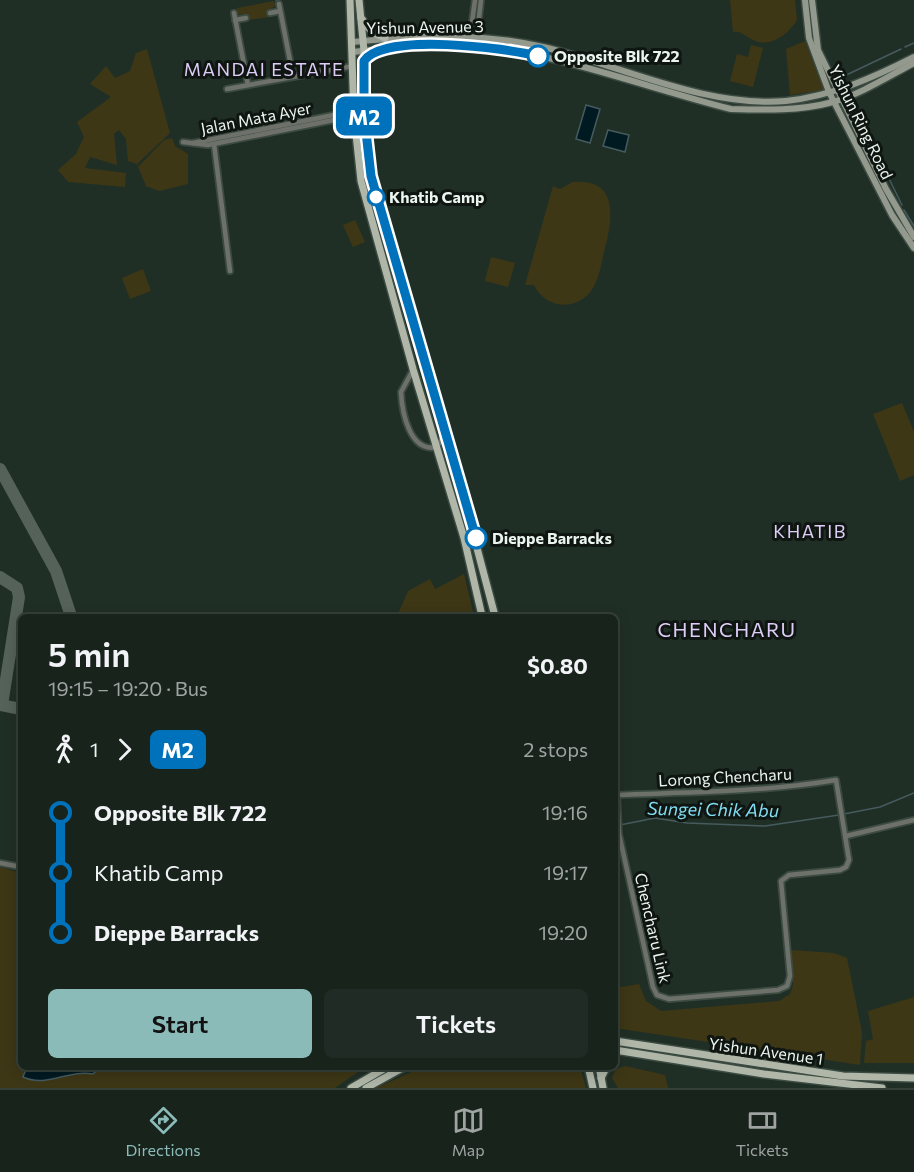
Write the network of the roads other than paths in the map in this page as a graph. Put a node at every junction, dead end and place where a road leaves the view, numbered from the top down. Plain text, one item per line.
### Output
1 (350, 0) edge
2 (359, 0) edge
3 (475, 0) edge
4 (481, 0) edge
5 (806, 0) edge
6 (812, 0) edge
7 (279, 4) dead end
8 (280, 11) junction
9 (234, 13) dead end
10 (270, 13) dead end
11 (246, 18) dead end
12 (361, 18) junction
13 (235, 20) junction
14 (385, 38) junction
15 (363, 41) junction
16 (473, 41) junction
17 (353, 42) junction
18 (376, 49) junction
19 (364, 51) junction
20 (353, 52) junction
21 (914, 57) edge
22 (364, 61) junction
23 (914, 63) edge
24 (353, 66) junction
25 (293, 76) junction
26 (248, 85) junction
27 (227, 89) dead end
28 (837, 91) junction
29 (829, 92) junction
30 (841, 99) junction
31 (834, 102) junction
32 (364, 112) junction
33 (354, 113) junction
34 (340, 116) junction
35 (214, 144) junction
36 (914, 237) edge
37 (914, 248) edge
38 (230, 271) dead end
39 (413, 369) junction
40 (447, 431) junction
41 (437, 447) junction
42 (482, 614) edge
43 (494, 614) edge
44 (837, 780) joint
45 (618, 795) edge
46 (914, 820) edge
47 (618, 831) edge
48 (846, 836) junction
49 (0, 863) edge
50 (18, 866) edge
51 (618, 1040) edge
52 (618, 1051) edge
53 (637, 1054) junction
54 (618, 1057) edge
55 (382, 1070) edge
56 (399, 1070) edge
57 (588, 1070) edge
58 (600, 1070) edge
59 (605, 1070) edge
60 (601, 1078) junction
61 (914, 1078) edge
62 (351, 1088) edge
63 (366, 1088) edge
64 (593, 1088) edge
65 (603, 1088) edge
66 (882, 1088) edge

1 - 17 main road
2 - 12 main road
3 - 16 street
4 - 16 street
5 - 29 main road, Yishun Ring Road
6 - 28 main road, Yishun Ring Road
7 - 8 street
8 - 10 street
8 - 25 street
9 - 13 street
11 - 13 street
12 - 14 main road
12 - 15 main road
13 - 26 street
14 - 15 main road, Yishun Avenue 3
14 - 16 main road, Yishun Avenue 3
15 - 17 main road, Yishun Avenue 3
15 - 19 main road
16 - 18 main road, Yishun Avenue 3
16 - 29 main road, Yishun Avenue 3
16 - 31 main road, Yishun Avenue 3
17 - 20 main road
18 - 19 main road, Yishun Avenue 3
18 - 22 main road
19 - 20 main road, Yishun Avenue 3
19 - 22 main road
20 - 24 main road
21 - 28 main road, Yishun Avenue 3
22 - 32 main road
23 - 30 main road, Yishun Avenue 3
24 - 25 street
24 - 33 main road
25 - 26 street
26 - 27 street
28 - 29 main road, Yishun Avenue 3
28 - 30 main road, Yishun Ring Road
29 - 31 main road, Yishun Ring Road
30 - 31 main road, Yishun Avenue 3
30 - 36 main road, Yishun Ring Road
31 - 37 main road, Yishun Ring Road
32 - 33 street, Jalan Mata Ayer
32 - 40 main road
33 - 34 street, Jalan Mata Ayer
33 - 39 main road
34 - 35 street, Jalan Mata Ayer
34 - 35 street, Jalan Mata Ayer
35 - 38 street, Jalan Mata Ayer
39 - 41 main road
39 - 41 street
40 - 41 street
40 - 43 main road
41 - 42 main road
44 - 45 street, Lorong Chencharu
44 - 48 street, Chencharu Link
46 - 48 street
47 - 48 street, Chencharu Link
49 - 50 street
51 - 61 main road, Yishun Avenue 1
52 - 53 main road, Yishun Avenue 1
53 - 54 main road
53 - 66 main road, Yishun Avenue 1
55 - 62 main road
56 - 63 main road
57 - 64 main road
58 - 60 main road
59 - 60 main road
60 - 65 main road

